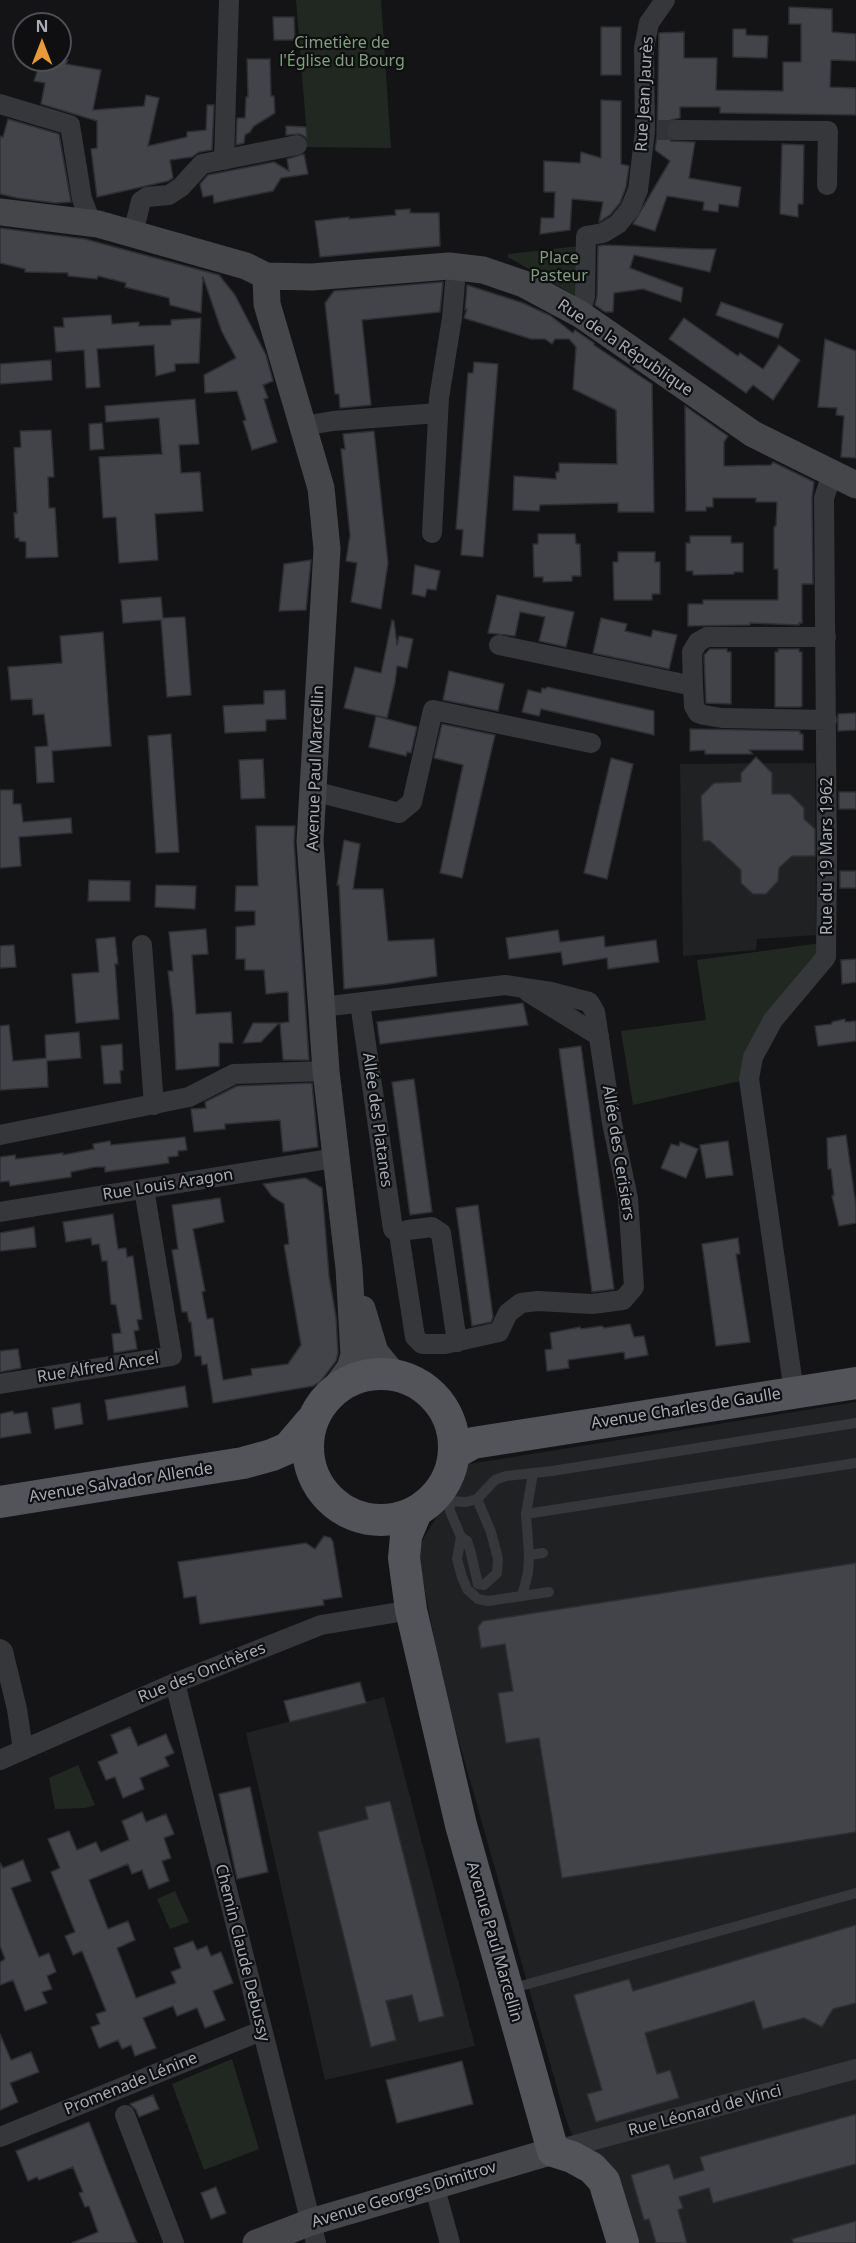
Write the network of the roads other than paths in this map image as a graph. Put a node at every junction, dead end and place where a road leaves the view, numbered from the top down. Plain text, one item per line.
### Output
1 (229, 0) edge
2 (665, 0) edge
3 (0, 104) edge
4 (660, 131) junction
5 (297, 145) dead end
6 (224, 160) junction
7 (827, 186) dead end
8 (0, 212) edge
9 (90, 222) junction
10 (133, 232) junction
11 (266, 276) junction
12 (454, 283) dead end
13 (580, 314) junction
14 (438, 413) junction
15 (303, 426) junction
16 (844, 479) edge
17 (432, 533) dead end
18 (826, 637) junction
19 (499, 645) dead end
20 (693, 686) junction
21 (827, 720) junction
22 (591, 743) dead end
23 (313, 790) junction
24 (142, 945) dead end
25 (521, 987) junction
26 (360, 1003) junction
27 (322, 1007) junction
28 (599, 1036) junction
29 (326, 1071) junction
30 (153, 1105) junction
31 (0, 1135) edge
32 (335, 1158) junction
33 (144, 1190) junction
34 (0, 1212) edge
35 (399, 1234) junction
36 (349, 1268) junction
37 (462, 1341) junction
38 (393, 1374) junction
39 (856, 1383) edge
40 (0, 1384) edge
41 (333, 1391) junction
42 (794, 1392) junction
43 (312, 1420) junction
44 (856, 1422) edge
45 (452, 1439) junction
46 (243, 1463) junction
47 (856, 1463) edge
48 (533, 1473) junction
49 (314, 1479) junction
50 (477, 1499) junction
51 (0, 1502) edge
52 (435, 1502) junction
53 (348, 1514) junction
54 (526, 1514) junction
55 (460, 1537) junction
56 (543, 1553) dead end
57 (529, 1555) junction
58 (465, 1584) junction
59 (478, 1584) junction
60 (549, 1592) dead end
61 (522, 1596) junction
62 (411, 1610) junction
63 (0, 1649) edge
64 (175, 1683) junction
65 (24, 1750) junction
66 (0, 1760) edge
67 (856, 1893) edge
68 (507, 1989) junction
69 (261, 2031) junction
70 (856, 2069) edge
71 (125, 2115) dead end
72 (0, 2137) edge
73 (553, 2151) junction
74 (434, 2185) junction
75 (313, 2233) edge
76 (174, 2243) edge
77 (256, 2243) edge
78 (450, 2243) edge
79 (623, 2243) edge

1 - 6 street
2 - 4 street, Rue Jean Jaurès
3 - 9 street
4 - 7 street
4 - 13 street, Rue Jean Jaurès
5 - 6 street
6 - 10 street
8 - 9 street, Rue de la République
9 - 10 street, Rue de la République
10 - 11 street, Rue de la République
11 - 13 street, Rue de la République
11 - 15 street, Avenue Paul Marcellin
12 - 14 street
13 - 16 street, Rue de la République
14 - 15 street
14 - 17 street
15 - 23 street, Avenue Paul Marcellin
16 - 18 street, Rue du 19 Mars 1962
18 - 20 street
18 - 21 street, Rue du 19 Mars 1962
19 - 20 street
20 - 21 street
21 - 42 street, Rue du 19 Mars 1962
22 - 23 street
23 - 27 street, Avenue Paul Marcellin
24 - 30 street
25 - 26 street, Allée des Cerisiers
25 - 28 street
25 - 28 street, Allée des Cerisiers
26 - 27 street, Allée des Cerisiers
26 - 35 street, Allée des Platanes
27 - 29 street, Avenue Paul Marcellin
28 - 37 street, Allée des Cerisiers
29 - 30 street
29 - 32 street, Avenue Paul Marcellin
30 - 31 street
32 - 33 street, Rue Louis Aragon
32 - 36 street, Avenue Paul Marcellin
33 - 34 street, Rue Louis Aragon
33 - 40 street, Rue Alfred Ancel
35 - 37 street, Allée des Platanes
35 - 37 street
36 - 38 street, Avenue Paul Marcellin
36 - 41 street, Avenue Paul Marcellin
38 - 41 main road
38 - 45 main road
39 - 42 main road, Avenue Charles de Gaulle
41 - 43 main road
42 - 45 main road, Avenue Charles de Gaulle
43 - 46 main road, Avenue Salvador Allende
43 - 49 main road
44 - 48 lane
45 - 52 main road
46 - 49 main road, Avenue Salvador Allende
46 - 51 main road, Avenue Salvador Allende
47 - 54 lane
48 - 50 lane
48 - 54 lane
49 - 53 main road
50 - 52 lane
50 - 59 lane
52 - 53 main road
52 - 55 lane
52 - 62 main road, Avenue Paul Marcellin
53 - 62 main road, Avenue Paul Marcellin
54 - 57 lane
55 - 58 lane
55 - 59 lane
56 - 57 lane
57 - 61 lane
58 - 59 lane
58 - 61 lane
60 - 61 lane
62 - 64 street, Rue des Onchères
62 - 68 main road, Avenue Paul Marcellin
63 - 65 street
64 - 65 street, Rue des Onchères
64 - 69 street, Chemin Claude Debussy
65 - 66 street, Rue des Onchères
67 - 68 lane
68 - 73 main road, Avenue Paul Marcellin
69 - 72 street, Promenade Lénine
69 - 75 street, Chemin Claude Debussy
70 - 73 street, Rue Léonard de Vinci
71 - 76 street
73 - 74 street, Avenue Georges Dimitrov
73 - 79 main road
74 - 75 street, Avenue Georges Dimitrov
74 - 78 street
75 - 77 street, Avenue Georges Dimitrov

